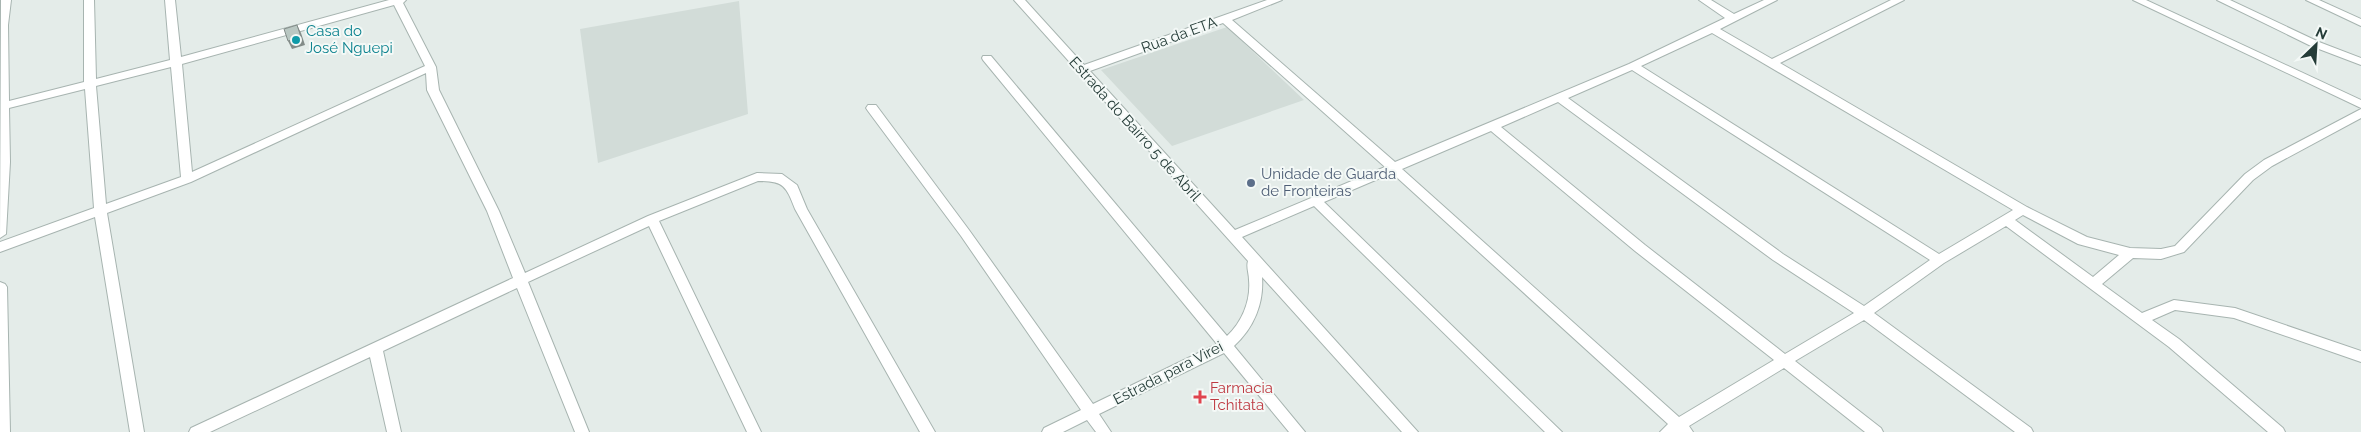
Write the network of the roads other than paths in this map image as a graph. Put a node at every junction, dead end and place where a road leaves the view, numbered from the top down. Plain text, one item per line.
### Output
1 (6, 0) edge
2 (89, 0) edge
3 (170, 0) edge
4 (399, 0) edge
5 (1019, 0) edge
6 (1277, 0) edge
7 (1704, 0) edge
8 (1772, 0) edge
9 (1899, 0) edge
10 (2138, 0) edge
11 (2222, 0) edge
12 (2311, 0) edge
13 (1225, 19) junction
14 (1734, 19) junction
15 (2361, 23) edge
16 (1713, 29) junction
17 (987, 58) dead end
18 (176, 62) junction
19 (2361, 62) edge
20 (1772, 63) junction
21 (1634, 66) junction
22 (431, 67) junction
23 (1082, 70) junction
24 (90, 84) junction
25 (1560, 98) junction
26 (2361, 104) edge
27 (1, 107) edge
28 (872, 108) dead end
29 (2361, 112) edge
30 (1492, 126) junction
31 (1394, 168) junction
32 (187, 179) junction
33 (1316, 201) junction
34 (2023, 210) junction
35 (100, 211) junction
36 (652, 219) junction
37 (2006, 220) junction
38 (0, 234) edge
39 (1233, 236) junction
40 (0, 247) edge
41 (2130, 253) junction
42 (1252, 259) junction
43 (1939, 260) junction
44 (521, 279) junction
45 (2093, 284) junction
46 (0, 288) edge
47 (1864, 313) junction
48 (2141, 319) junction
49 (1225, 346) junction
50 (375, 348) junction
51 (2361, 357) edge
52 (1784, 360) junction
53 (1090, 412) junction
54 (214, 428) edge
55 (1677, 430) edge
56 (2, 432) edge
57 (137, 432) edge
58 (196, 432) edge
59 (394, 432) edge
60 (582, 432) edge
61 (754, 432) edge
62 (928, 432) edge
63 (1049, 432) edge
64 (1104, 432) edge
65 (1298, 432) edge
66 (1411, 432) edge
67 (1554, 432) edge
68 (1876, 432) edge
69 (2026, 432) edge
70 (2278, 432) edge

1 - 27 street
2 - 24 street
3 - 18 street
4 - 18 street
4 - 22 street
5 - 23 street, Estrada do Bairro 5 de Abril
6 - 13 street, Rua da ETA
7 - 14 street
8 - 14 street
9 - 20 street
10 - 26 street
11 - 19 street
12 - 15 street
13 - 23 street, Rua da ETA
13 - 31 street
14 - 16 street
16 - 20 street
16 - 21 street
17 - 49 street
18 - 24 street
18 - 32 street
20 - 34 street
21 - 25 street
21 - 43 street
22 - 32 street
22 - 44 street
23 - 39 street, Estrada do Bairro 5 de Abril
24 - 27 street
24 - 35 street
25 - 30 street
25 - 47 street
27 - 38 street
28 - 53 street
29 - 41 street
30 - 31 street
30 - 52 street
31 - 33 street
31 - 55 street
32 - 35 street
33 - 39 street
33 - 67 street
34 - 37 street
34 - 41 street
35 - 40 street
35 - 57 street
36 - 44 street
36 - 61 street
36 - 62 street
37 - 43 street
37 - 45 street
39 - 42 street, Estrada do Bairro 5 de Abril
41 - 45 street
42 - 49 street, Estrada para Virei
42 - 66 street, Estrada do Bairro 5 de Abril
43 - 47 street
44 - 50 street
44 - 60 street
45 - 48 street
46 - 56 street
47 - 52 street
47 - 69 street
48 - 51 street
48 - 70 street
49 - 53 street, Estrada para Virei
49 - 65 street
50 - 54 street
50 - 59 street
52 - 55 street
52 - 68 street
53 - 63 street, Estrada para Virei
53 - 64 street
54 - 58 street

